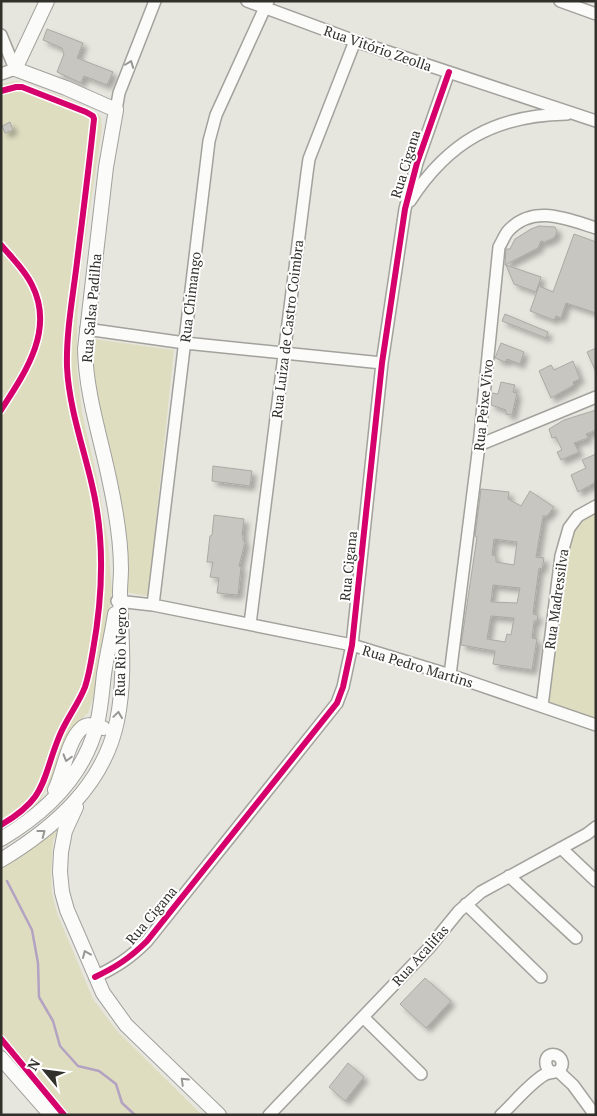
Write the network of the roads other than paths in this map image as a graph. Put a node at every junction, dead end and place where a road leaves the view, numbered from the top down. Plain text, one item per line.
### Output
1 (47, 1) edge
2 (155, 1) edge
3 (247, 1) edge
4 (560, 1) edge
5 (267, 4) edge
6 (596, 14) edge
7 (1, 34) edge
8 (355, 41) junction
9 (15, 69) junction
10 (449, 72) junction
11 (1, 74) edge
12 (116, 110) junction
13 (576, 114) junction
14 (596, 121) edge
15 (405, 209) junction
16 (596, 228) edge
17 (86, 329) junction
18 (185, 343) junction
19 (284, 353) junction
20 (382, 363) junction
21 (596, 397) edge
22 (480, 445) junction
23 (596, 506) edge
24 (119, 598) junction
25 (153, 605) junction
26 (250, 624) junction
27 (352, 645) junction
28 (450, 675) junction
29 (542, 706) junction
30 (96, 725) junction
31 (596, 726) edge
32 (98, 769) junction
33 (84, 790) junction
34 (596, 826) edge
35 (1, 839) edge
36 (561, 848) junction
37 (1, 860) edge
38 (509, 876) junction
39 (596, 881) edge
40 (466, 904) junction
41 (576, 938) dead end
42 (96, 976) junction
43 (541, 977) dead end
44 (363, 1017) junction
45 (1, 1058) edge
46 (421, 1074) dead end
47 (51, 1115) edge
48 (219, 1115) edge
49 (269, 1115) edge
50 (501, 1115) edge
51 (595, 1115) edge

1 - 9 main road
12 -> 2 street
3 - 5 street, Rua Vitório Zeolla
4 - 6 street
5 - 8 street, Rua Vitório Zeolla
5 - 18 street, Rua Chimango
7 - 9 street
8 - 10 street, Rua Vitório Zeolla
8 - 19 street, Rua Luiza de Castro Coimbra
9 - 11 street
9 - 12 main road
10 - 13 street, Rua Vitório Zeolla
10 - 15 street, Rua Cigana
12 - 17 main road, Rua Salsa Padilha
13 - 14 street, Rua Vitório Zeolla
13 - 15 street, Rua Cigana
15 - 20 street, Rua Cigana
16 - 22 street, Rua Peixe Vivo
17 - 18 street
17 - 24 main road, Rua Salsa Padilha
18 - 19 street
18 - 25 street, Rua Chimango
19 - 20 street
19 - 26 street, Rua Luiza de Castro Coimbra
20 - 27 street, Rua Cigana
21 - 22 street
22 - 28 street, Rua Peixe Vivo
23 - 29 street, Rua Madressilva
24 - 25 street, Rua Pedro Martins
24 - 30 main road, Rua Rio Negro
32 -> 24 main road, Rua Rio Negro
25 - 26 street, Rua Pedro Martins
26 - 27 street, Rua Pedro Martins
27 - 28 street, Rua Pedro Martins
27 - 42 street, Rua Cigana
28 - 29 street, Rua Pedro Martins
29 - 31 street, Rua Pedro Martins
30 - 32 main road
30 -> 35 main road, Rua Rio Negro
32 - 33 main road, Rua Rio Negro
37 -> 33 main road, Rua Rio Negro
42 -> 33 main road
34 - 36 street, Rua Acalifas
36 - 38 street, Rua Acalifas
36 - 39 street
38 - 40 street, Rua Acalifas
38 - 41 street
40 - 43 street
40 - 44 street, Rua Acalifas
48 -> 42 main road
44 - 46 street
44 - 49 street, Rua Acalifas
45 - 47 main road
50 - 51 street

